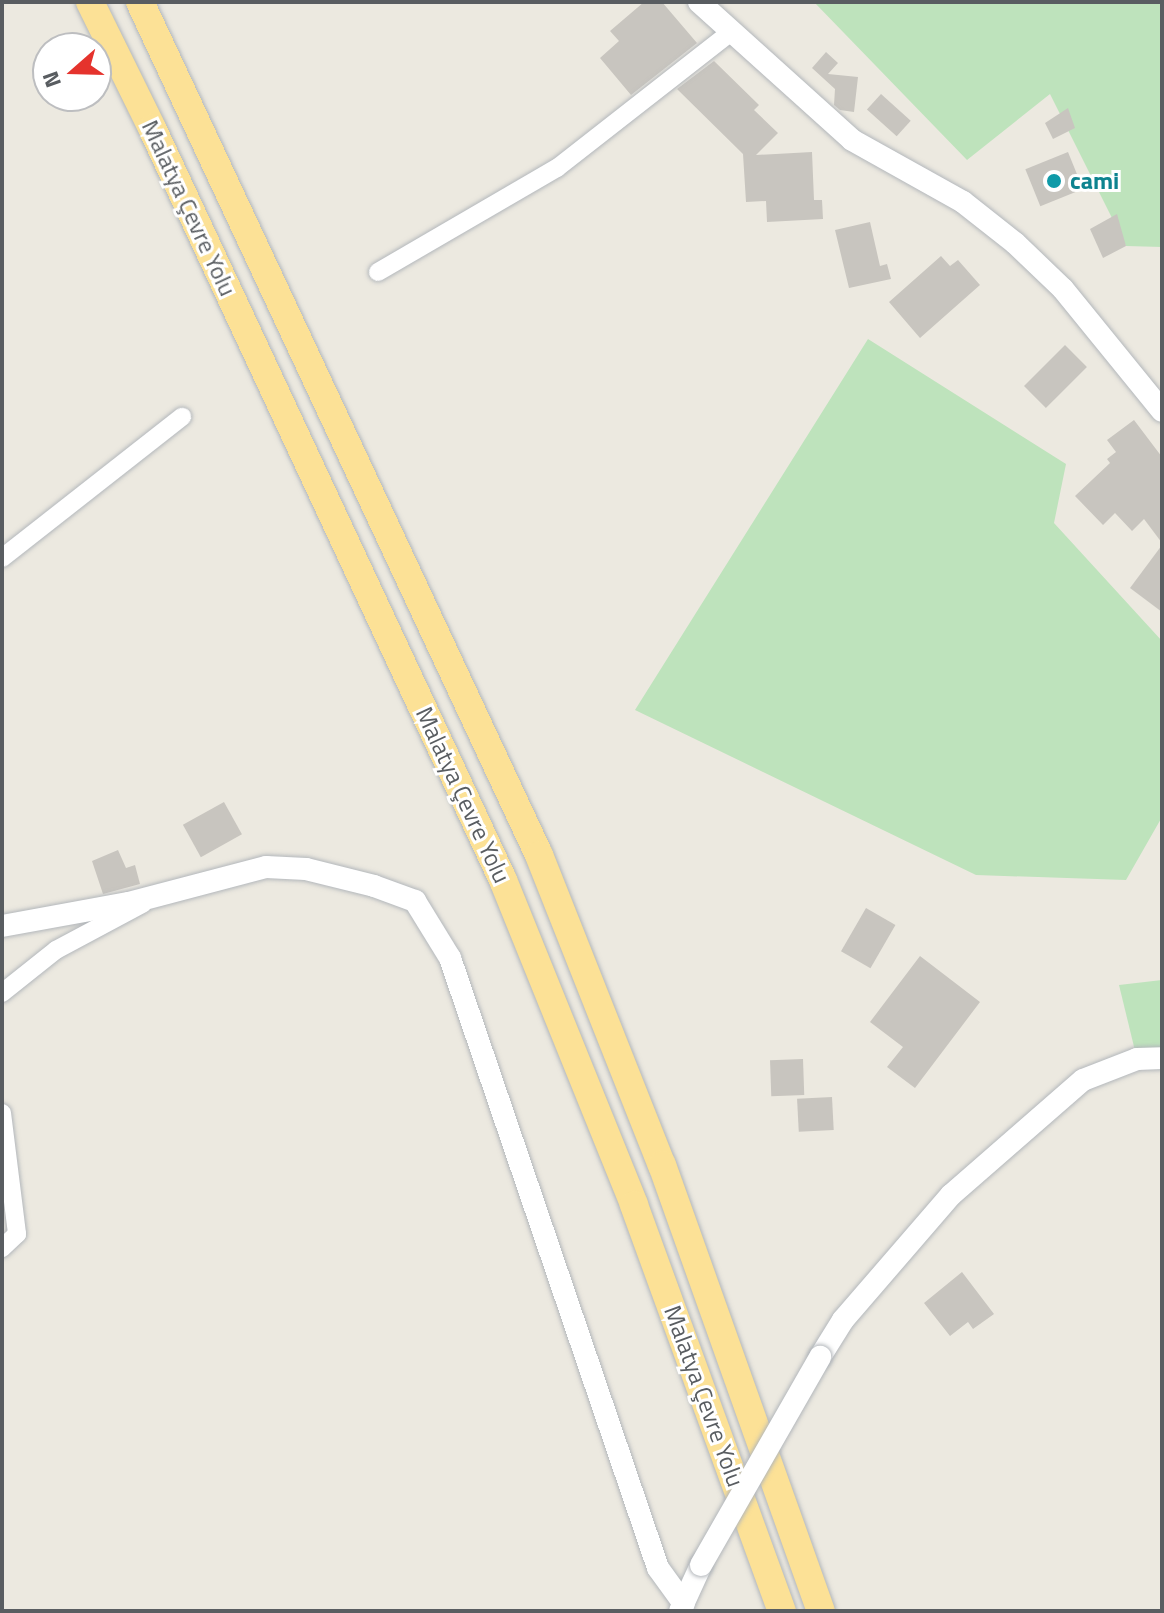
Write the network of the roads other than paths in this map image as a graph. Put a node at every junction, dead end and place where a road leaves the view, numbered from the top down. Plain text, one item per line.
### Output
1 (90, 2) edge
2 (140, 2) edge
3 (699, 2) edge
4 (731, 32) junction
5 (378, 272) dead end
6 (1162, 411) edge
7 (182, 417) dead end
8 (2, 558) edge
9 (155, 897) junction
10 (2, 926) edge
11 (2, 993) edge
12 (1162, 1058) edge
13 (2, 1113) edge
14 (2, 1248) edge
15 (682, 1607) edge
16 (782, 1611) edge
17 (821, 1611) edge

1 - 16 highway, Malatya Çevre Yolu
2 - 17 highway, Malatya Çevre Yolu
3 - 4 street
4 - 5 street
4 - 6 street
7 - 8 street
9 - 10 street
9 - 11 street
9 - 15 street
12 - 15 street, bridge
13 - 14 street

